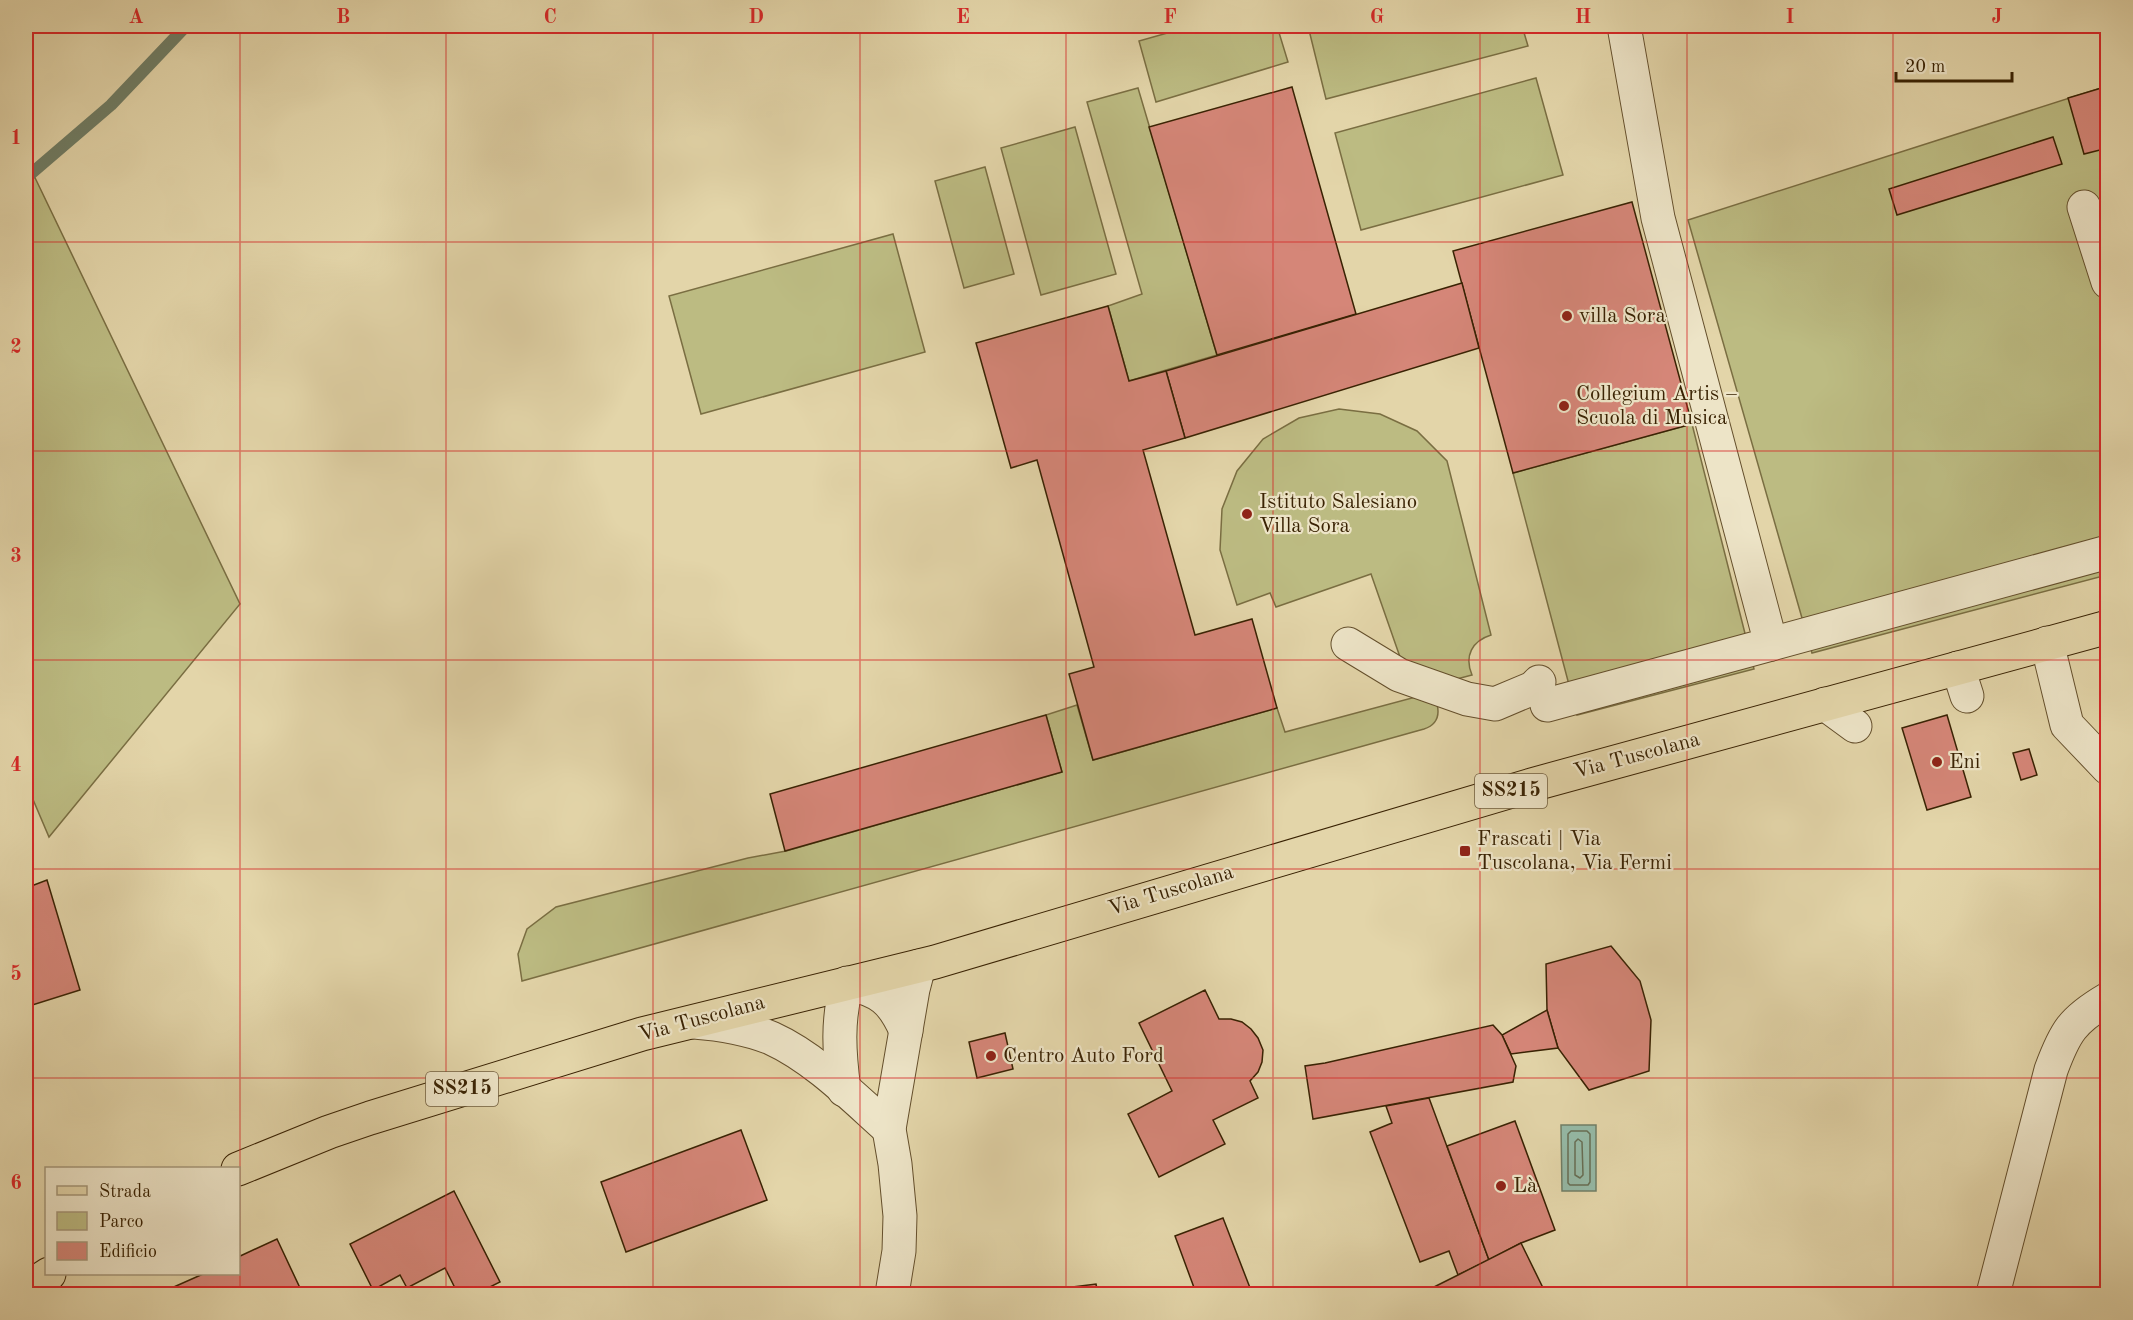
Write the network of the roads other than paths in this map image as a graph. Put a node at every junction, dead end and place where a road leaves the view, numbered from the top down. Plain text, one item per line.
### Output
1 (1624, 26) edge
2 (2084, 207) dead end
3 (2108, 282) edge
4 (2108, 552) edge
5 (2108, 627) edge
6 (2047, 643) junction
7 (1348, 644) dead end
8 (1772, 644) junction
9 (1825, 704) junction
10 (1855, 726) dead end
11 (2108, 768) edge
12 (919, 966) junction
13 (848, 983) junction
14 (2108, 999) edge
15 (689, 1021) junction
16 (906, 1030) junction
17 (844, 1090) junction
18 (889, 1129) junction
19 (240, 1168) edge
20 (47, 1275) edge
21 (26, 1289) edge
22 (892, 1294) edge
23 (1993, 1294) edge

1 - 8 street
2 - 3 street
4 - 8 street
5 - 6 main road, Via Tuscolana / SS215
6 - 9 main road, Via Tuscolana / SS215
6 - 11 street
7 - 8 street
9 - 10 street
9 - 12 main road, Via Tuscolana / SS215
12 - 13 main road, Via Tuscolana / SS215
12 - 16 street
13 - 15 main road, Via Tuscolana / SS215
13 - 16 street
13 - 17 street
14 - 23 street
15 - 17 street
15 - 19 main road, Via Tuscolana / SS215
16 - 18 street
17 - 18 street
18 - 22 street
20 - 21 main road

